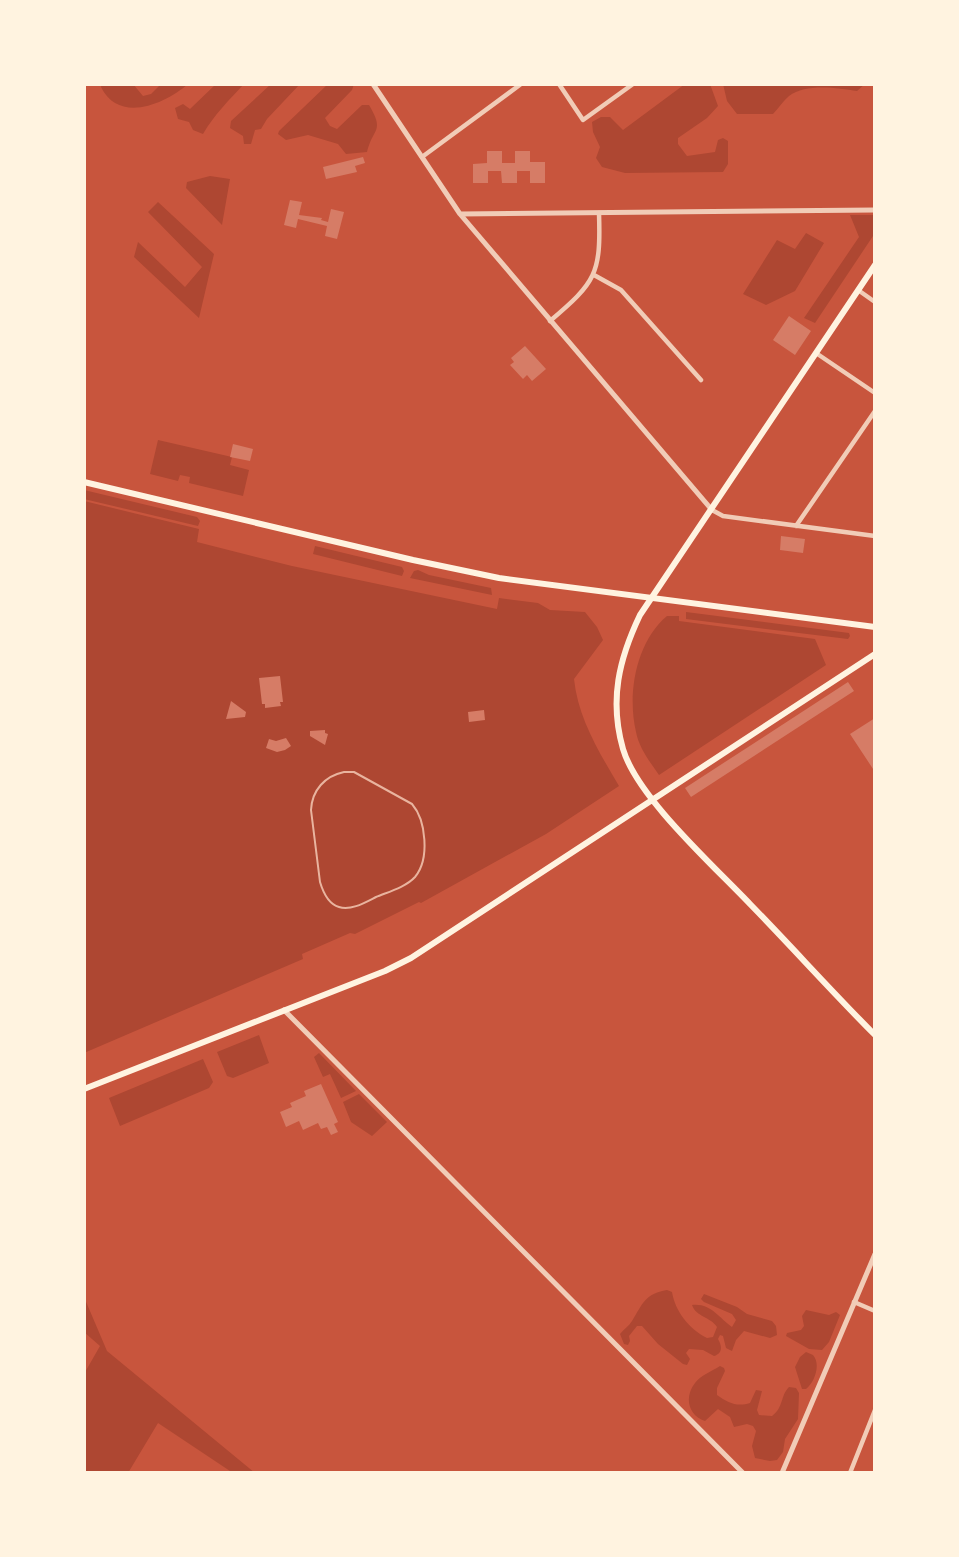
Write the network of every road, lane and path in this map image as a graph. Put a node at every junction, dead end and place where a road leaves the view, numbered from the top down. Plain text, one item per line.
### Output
1 (373, 84) edge
2 (521, 84) edge
3 (559, 84) edge
4 (634, 84) edge
5 (422, 156) junction
6 (875, 210) edge
7 (599, 213) junction
8 (460, 214) junction
9 (875, 265) edge
10 (594, 275) junction
11 (858, 290) junction
12 (875, 302) edge
13 (550, 321) junction
14 (816, 353) junction
15 (701, 380) dead end
16 (875, 393) edge
17 (875, 411) edge
18 (84, 482) edge
19 (712, 510) junction
20 (796, 526) junction
21 (875, 528) edge
22 (873, 535) edge
23 (652, 598) junction
24 (875, 627) edge
25 (875, 654) edge
26 (653, 799) junction
27 (284, 1010) junction
28 (875, 1035) edge
29 (84, 1089) edge
30 (875, 1254) edge
31 (854, 1302) junction
32 (875, 1311) edge
33 (875, 1410) edge
34 (743, 1473) edge
35 (782, 1473) edge
36 (850, 1473) edge

1 - 5 street
2 - 5 street
3 - 4 street
5 - 8 street
6 - 7 street
7 - 8 street
7 - 10 street
8 - 13 street
9 - 11 main road
10 - 13 street
10 - 15 street
11 - 12 street
11 - 14 main road
13 - 19 street
14 - 16 street
14 - 19 main road
17 - 20 street
18 - 23 main road
19 - 20 street
19 - 23 main road
20 - 22 street
21 - 22 street
23 - 24 main road
23 - 26 main road
25 - 26 main road
26 - 27 main road
26 - 28 main road
27 - 29 main road
27 - 34 street
30 - 31 street
31 - 32 street
31 - 35 street
33 - 36 street

